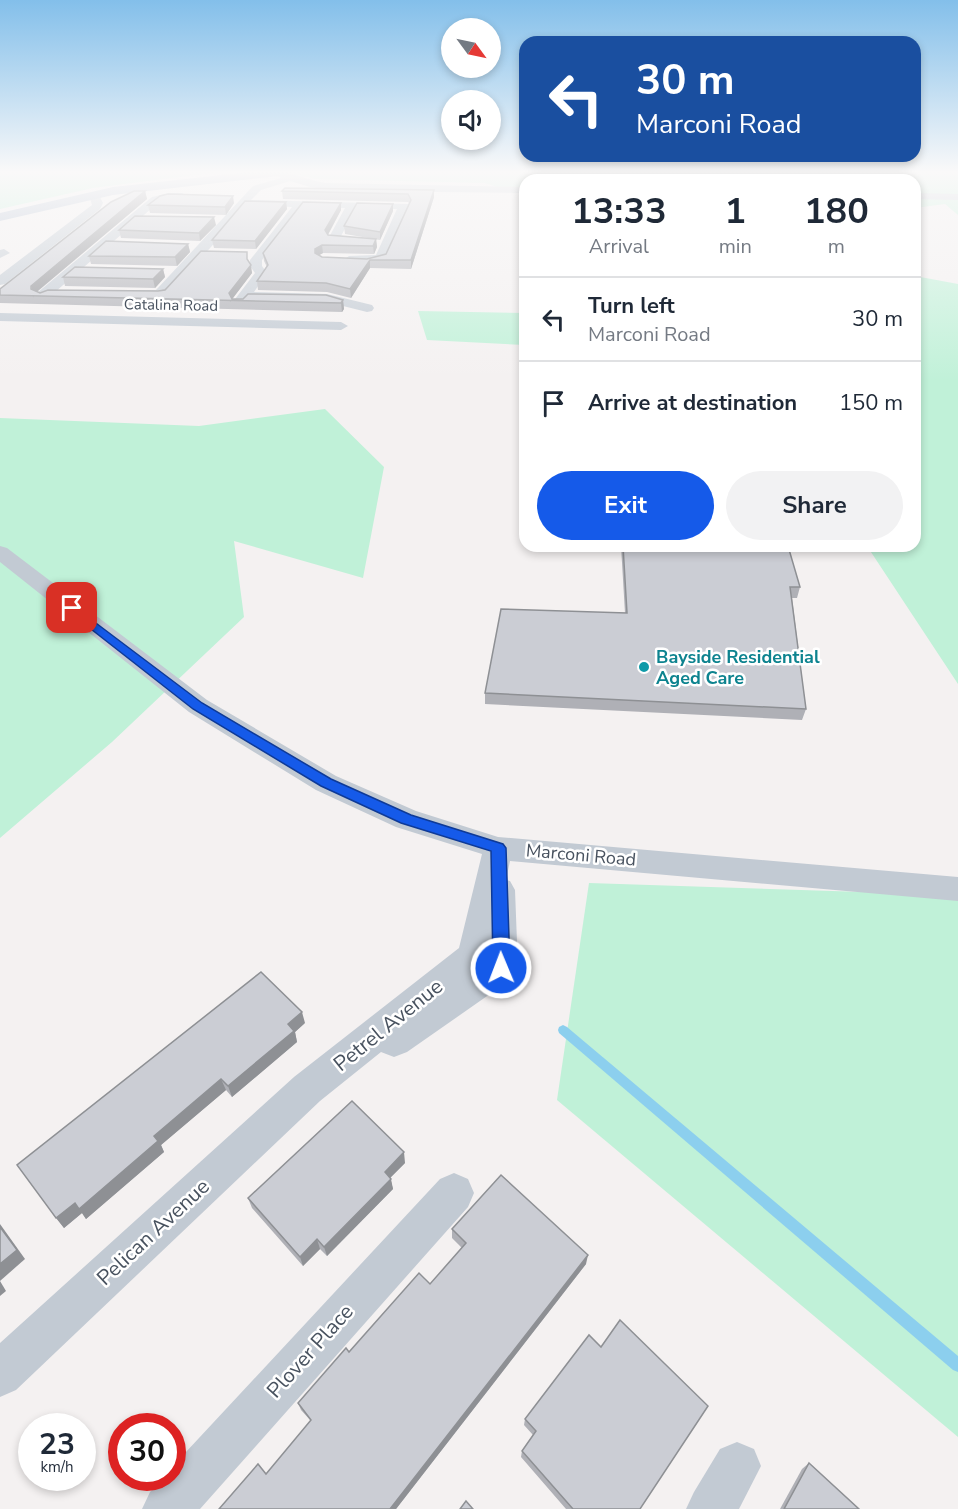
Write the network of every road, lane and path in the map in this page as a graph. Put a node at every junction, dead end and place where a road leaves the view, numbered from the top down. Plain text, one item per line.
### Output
1 (51, 241) edge
2 (207, 241) edge
3 (271, 241) edge
4 (367, 241) edge
5 (104, 243) joint
6 (388, 243) joint
7 (126, 244) edge
8 (198, 249) junction
9 (219, 254) edge
10 (240, 255) edge
11 (260, 255) junction
12 (333, 259) edge
13 (74, 269) junction
14 (98, 270) edge
15 (158, 272) edge
16 (182, 272) junction
17 (0, 281) edge
18 (70, 292) edge
19 (115, 294) edge
20 (367, 308) dead end
21 (0, 317) edge
22 (341, 326) dead end
23 (0, 552) edge
24 (498, 848) junction
25 (958, 889) edge
26 (307, 1089) joint
27 (454, 1193) dead end
28 (0, 1374) edge
29 (737, 1466) dead end
30 (167, 1509) edge
31 (711, 1509) edge

1 - 17 street
2 - 8 street
3 - 11 street
4 - 6 street
5 - 7 street
5 - 13 street
6 - 12 street
8 - 9 street
8 - 16 street
10 - 11 street
11 - 20 street
13 - 14 street
13 - 18 street
15 - 16 street
16 - 19 street
21 - 22 street, Catalina Road
23 - 24 street, Marconi Road
24 - 25 street, Marconi Road
24 - 26 street, Petrel Avenue
26 - 28 street, Pelican Avenue
27 - 30 street, Plover Place
29 - 31 street

